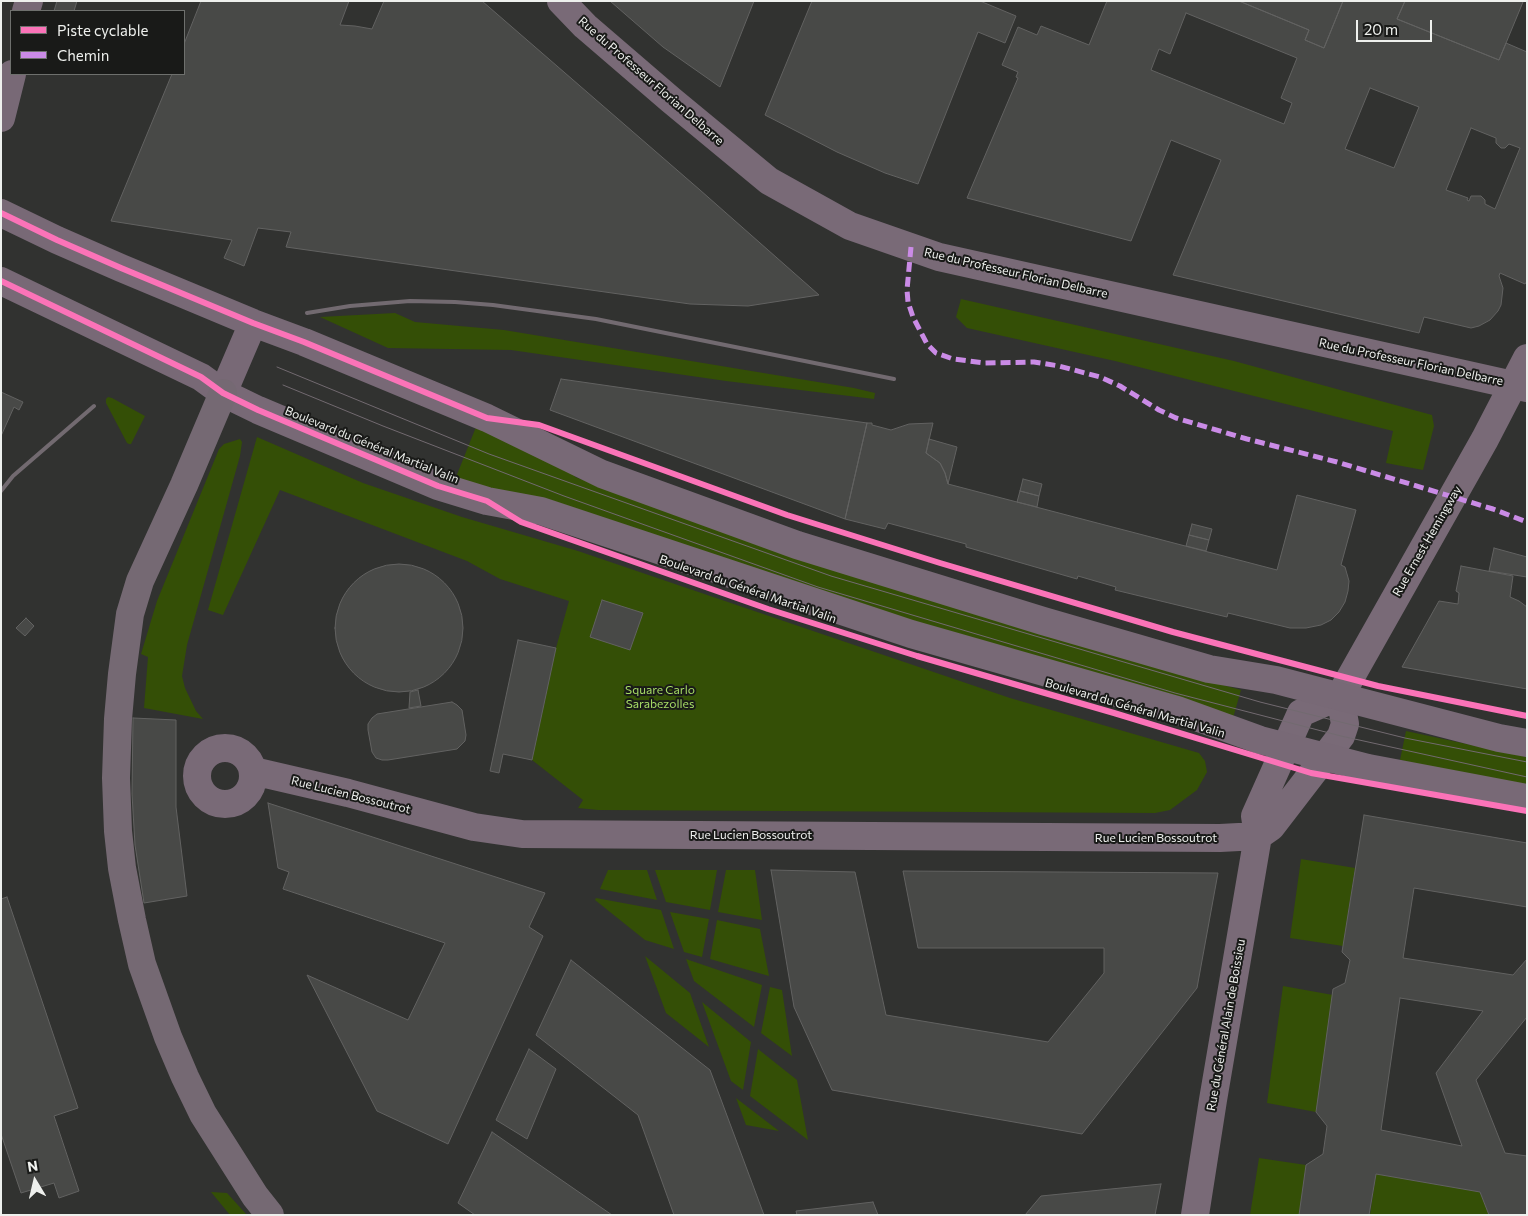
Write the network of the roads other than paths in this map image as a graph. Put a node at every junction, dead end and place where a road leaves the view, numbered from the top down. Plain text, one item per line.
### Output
1 (561, 1) edge
2 (12, 75) edge
3 (1, 118) edge
4 (1, 213) edge
5 (1, 280) edge
6 (253, 323) junction
7 (1527, 358) edge
8 (1520, 386) edge
9 (223, 393) junction
10 (1340, 696) junction
11 (1527, 744) edge
12 (1282, 755) junction
13 (1318, 765) junction
14 (253, 771) dead end
15 (1527, 798) edge
16 (1258, 836) junction
17 (270, 1215) edge
18 (1196, 1215) edge

1 - 8 street, Rue du Professeur Florian Delbarre
2 - 3 main road
4 - 6 main road
5 - 9 main road, Boulevard du Général Martial Valin
6 - 9 main road
6 - 10 main road
7 - 8 street, Rue Ernest Hemingway
8 - 10 street, Rue Ernest Hemingway
9 - 12 main road, Boulevard du Général Martial Valin
9 - 17 highway
10 - 11 main road
10 - 12 street
10 - 13 street
12 - 13 main road, Boulevard du Général Martial Valin
12 - 16 street, Rue du Général Alain de Boissieu
13 - 15 main road, Boulevard du Général Martial Valin
13 - 16 street
14 - 16 street, Rue Lucien Bossoutrot
16 - 18 street, Rue du Général Alain de Boissieu

